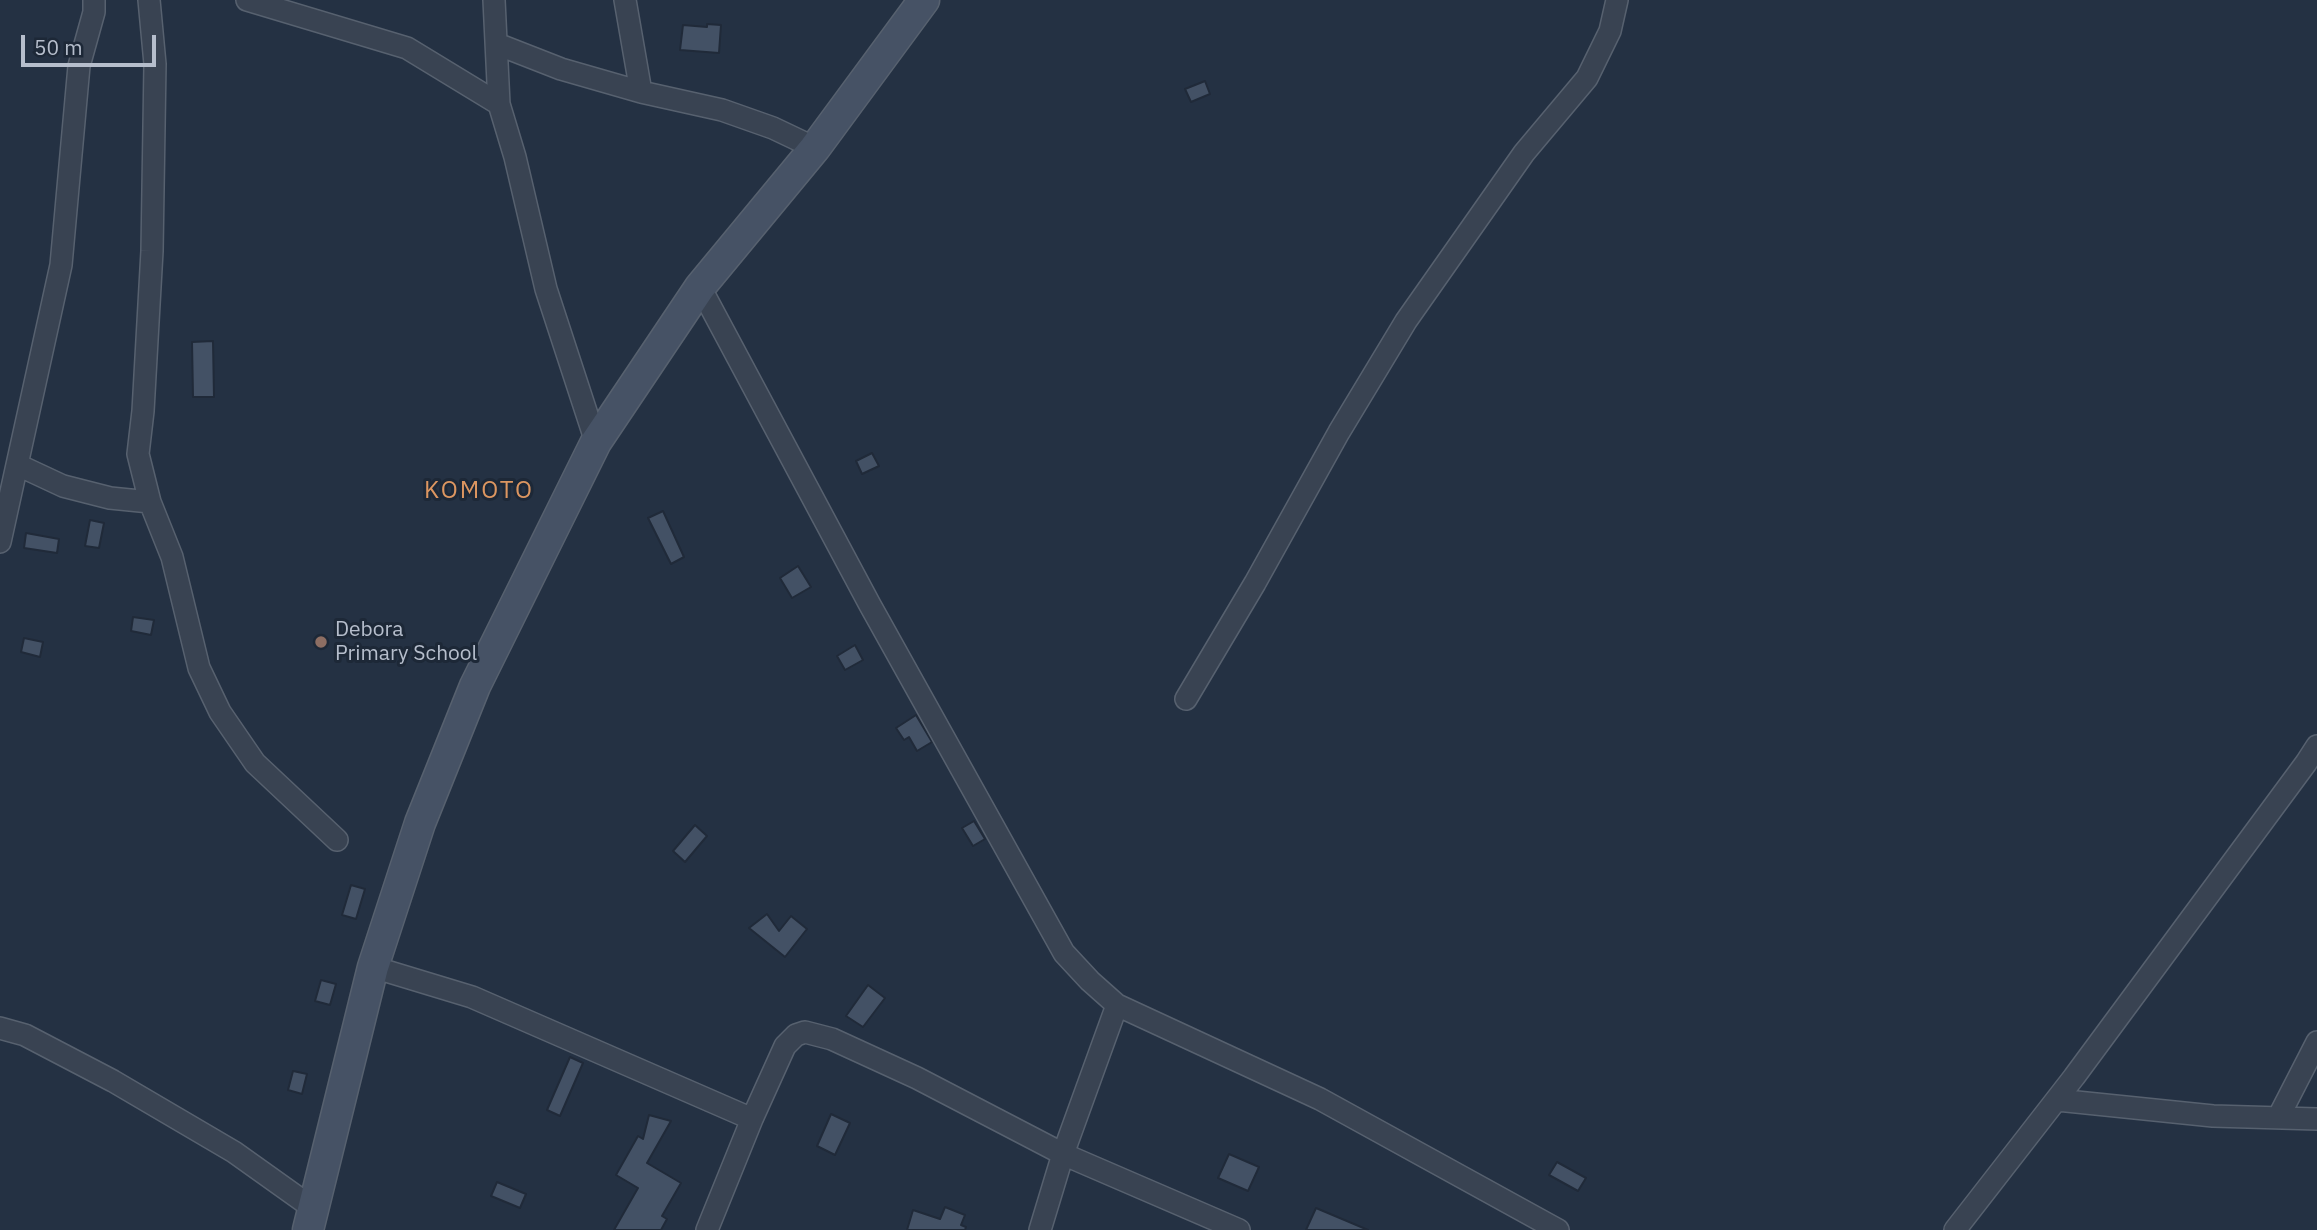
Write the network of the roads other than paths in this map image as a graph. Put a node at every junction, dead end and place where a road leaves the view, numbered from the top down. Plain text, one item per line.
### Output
1 (94, 0) edge
2 (149, 0) edge
3 (247, 0) edge
4 (494, 0) edge
5 (625, 0) edge
6 (924, 0) edge
7 (1617, 0) edge
8 (497, 44) junction
9 (640, 92) junction
10 (499, 104) junction
11 (815, 148) junction
12 (700, 287) junction
13 (596, 442) junction
14 (18, 465) junction
15 (150, 502) junction
16 (0, 542) edge
17 (1186, 699) dead end
18 (2317, 746) edge
19 (337, 840) dead end
20 (373, 967) junction
21 (1117, 1005) junction
22 (0, 1028) edge
23 (2317, 1042) edge
24 (2057, 1100) junction
25 (2278, 1118) junction
26 (752, 1119) junction
27 (2317, 1119) edge
28 (1063, 1154) junction
29 (311, 1220) edge
30 (707, 1230) edge
31 (1040, 1230) edge
32 (1239, 1230) edge
33 (1558, 1230) edge
34 (1955, 1230) edge

1 - 14 street
2 - 15 street
3 - 10 street
4 - 8 street
5 - 9 street
6 - 11 street
7 - 17 street
8 - 9 street
8 - 10 street
9 - 11 street
10 - 13 street
11 - 12 street
12 - 13 street
12 - 21 street
13 - 20 street
14 - 15 street
14 - 16 street
15 - 19 street
18 - 24 street
20 - 26 street
20 - 29 street
21 - 28 street
21 - 33 street
22 - 29 street
23 - 25 street
24 - 25 street
24 - 34 street
25 - 27 street
26 - 28 street
26 - 30 street
28 - 31 street
28 - 32 street

